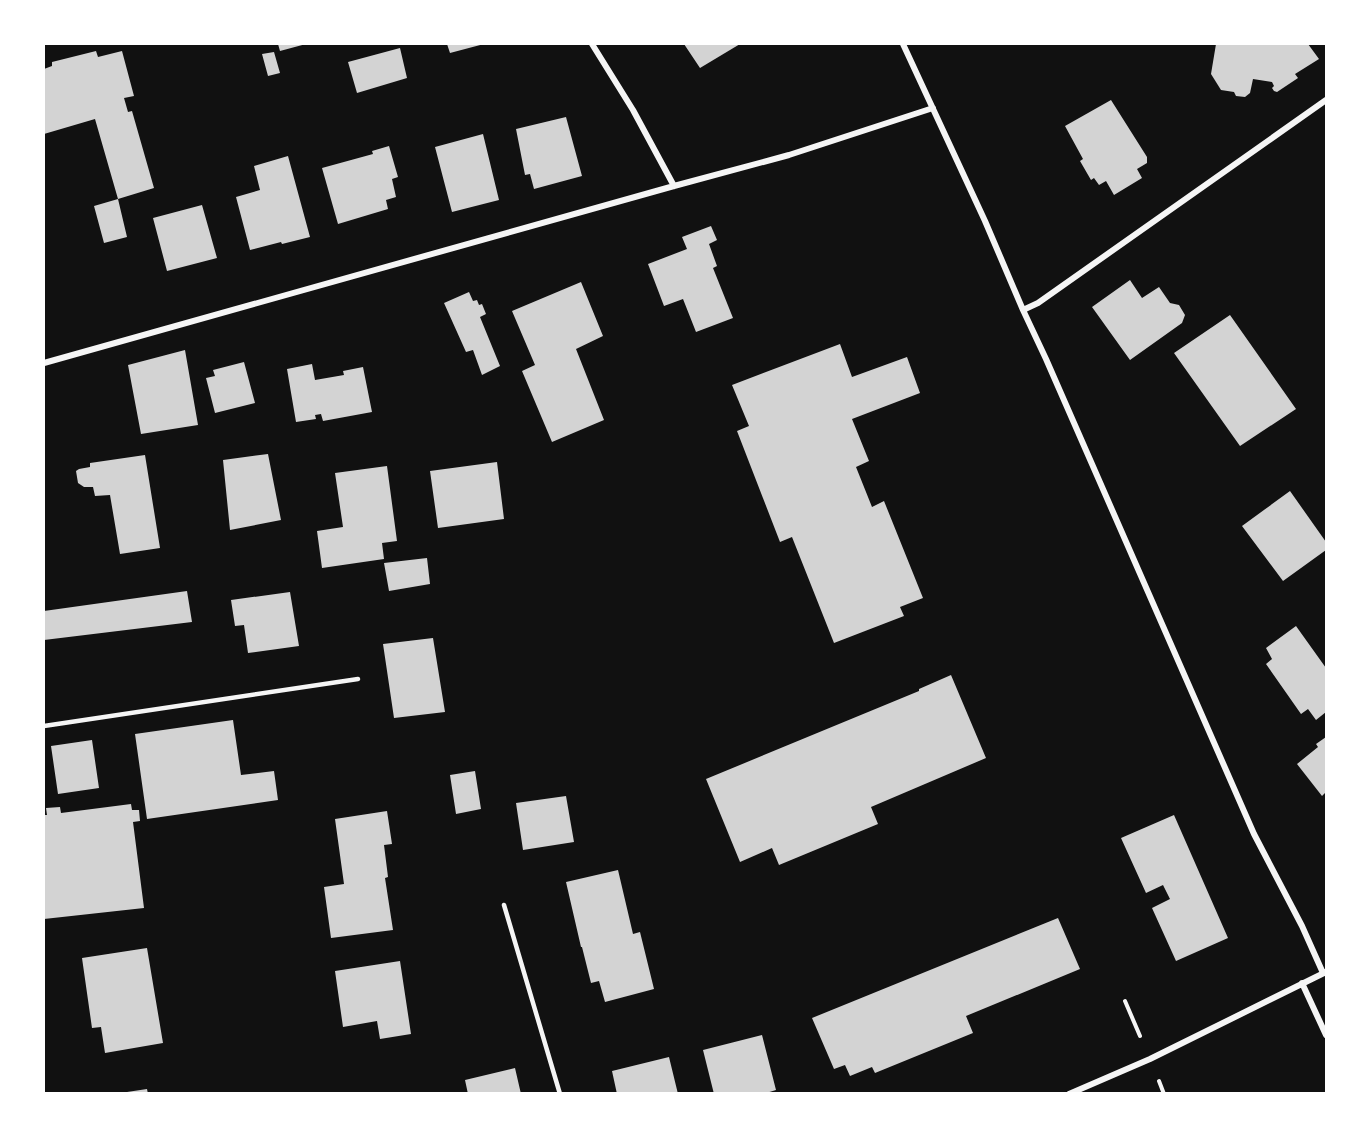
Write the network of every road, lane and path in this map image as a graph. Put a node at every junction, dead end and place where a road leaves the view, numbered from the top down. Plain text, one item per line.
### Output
1 (592, 44) edge
2 (903, 44) edge
3 (1326, 100) edge
4 (933, 108) junction
5 (675, 186) junction
6 (1023, 310) junction
7 (44, 363) edge
8 (358, 679) dead end
9 (44, 726) edge
10 (504, 905) dead end
11 (1324, 973) edge
12 (1302, 983) junction
13 (1326, 1035) edge
14 (561, 1094) edge
15 (1069, 1094) edge

1 - 5 street
2 - 4 street
3 - 6 street
4 - 5 street
4 - 6 street
5 - 7 street
6 - 11 street
8 - 9 lane
10 - 14 lane
11 - 12 street
12 - 13 street
12 - 15 street

